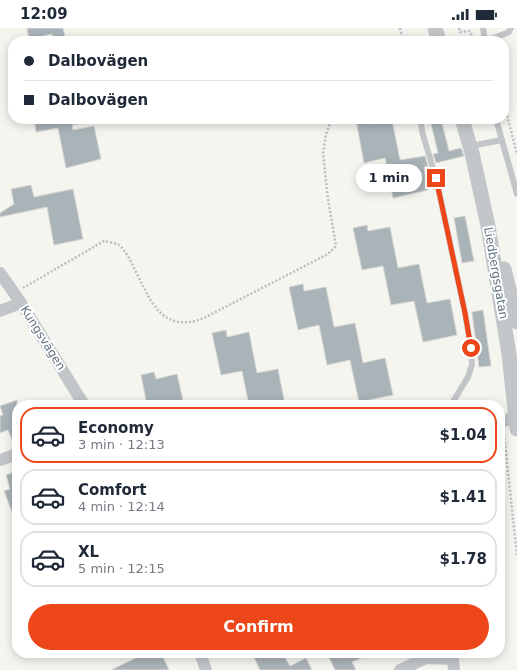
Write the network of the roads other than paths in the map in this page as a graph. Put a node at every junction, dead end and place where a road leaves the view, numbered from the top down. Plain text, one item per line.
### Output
1 (511, 28) edge
2 (499, 36) edge
3 (421, 124) edge
4 (463, 124) edge
5 (471, 124) edge
6 (497, 124) edge
7 (502, 140) junction
8 (476, 145) junction
9 (517, 194) edge
10 (0, 273) edge
11 (508, 290) edge
12 (18, 298) junction
13 (0, 312) edge
14 (517, 322) edge
15 (81, 400) edge
16 (454, 400) edge
17 (510, 421) edge
18 (12, 456) edge
19 (0, 460) edge
20 (202, 658) edge
21 (206, 670) edge
22 (400, 670) edge
23 (454, 670) edge

1 - 2 lane
3 - 16 lane
4 - 11 street, Liedbergsgatan
5 - 8 street, Liedbergsgatan
6 - 7 lane
7 - 8 lane
7 - 9 lane
8 - 11 street, Liedbergsgatan
10 - 12 street, Kungsvägen
11 - 14 street, Liedbergsgatan
11 - 17 street, Liedbergsgatan
12 - 13 street
12 - 15 street, Kungsvägen
18 - 19 street
20 - 21 street
22 - 23 street

